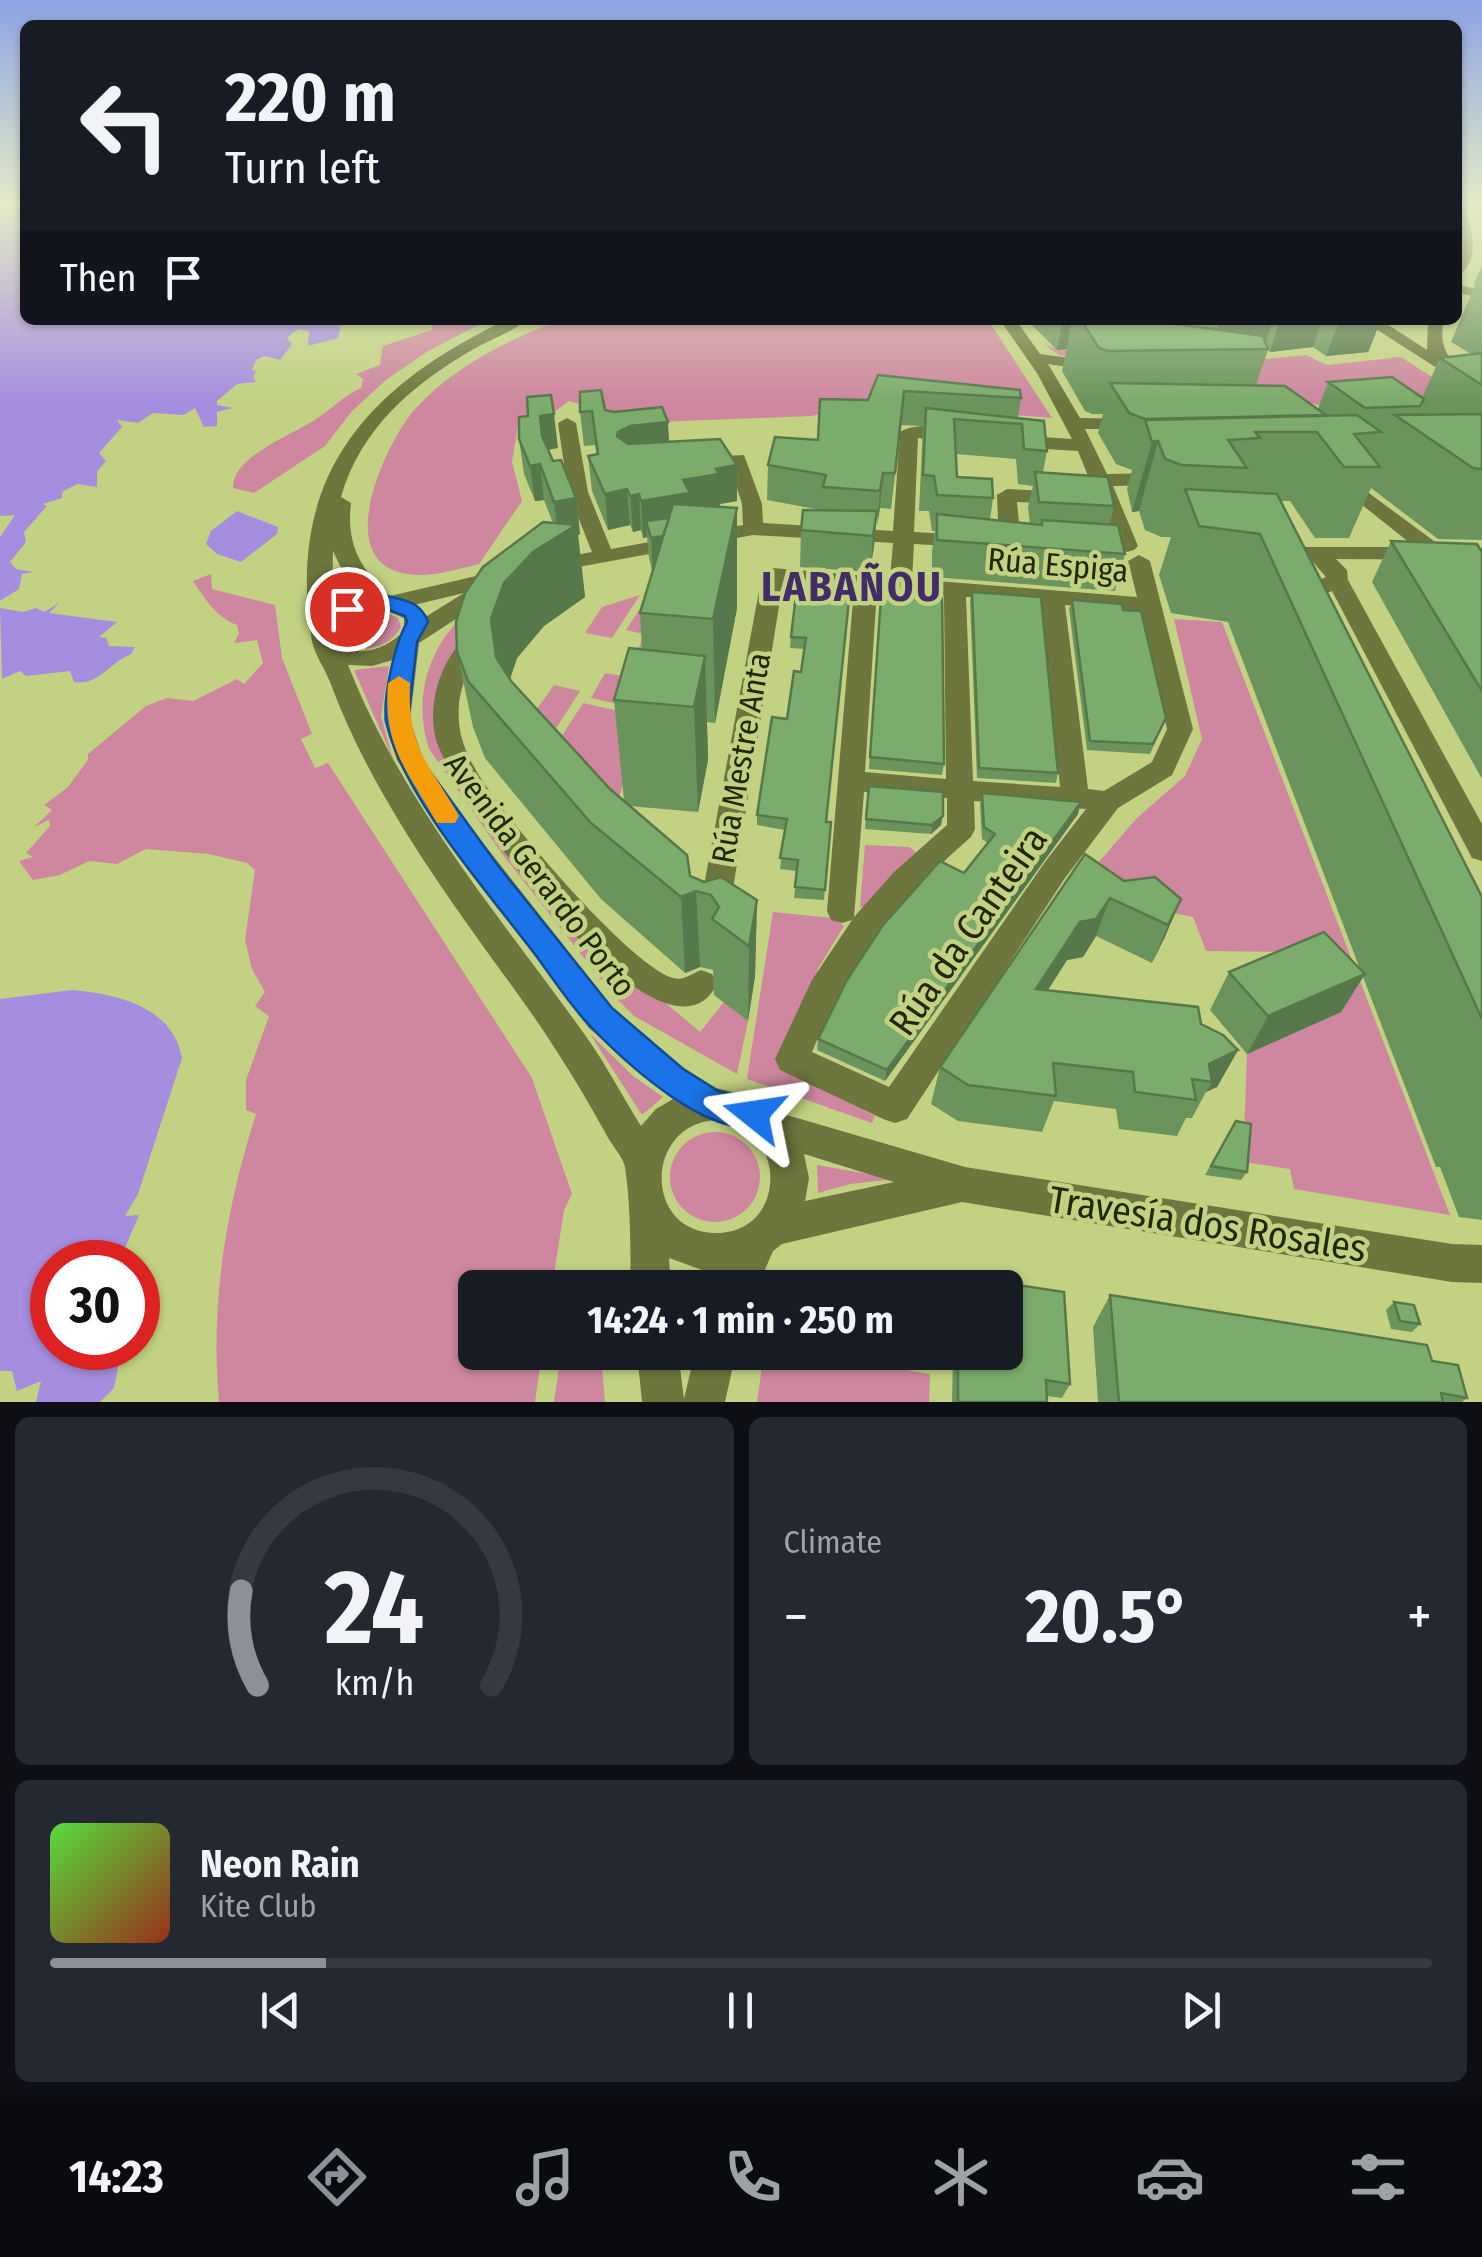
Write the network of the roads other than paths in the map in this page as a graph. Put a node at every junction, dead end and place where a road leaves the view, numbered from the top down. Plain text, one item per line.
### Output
1 (509, 325) edge
2 (526, 325) edge
3 (1012, 325) edge
4 (1378, 325) edge
5 (1381, 325) edge
6 (1434, 325) edge
7 (1392, 334) junction
8 (1432, 349) junction
9 (1037, 358) junction
10 (1113, 369) edge
11 (1473, 380) edge
12 (1482, 392) edge
13 (567, 423) dead end
14 (1075, 423) junction
15 (1154, 424) edge
16 (1087, 446) junction
17 (685, 465) edge
18 (1374, 474) edge
19 (1182, 478) edge
20 (1103, 480) junction
21 (1110, 500) junction
22 (753, 528) junction
23 (900, 537) junction
24 (1010, 544) junction
25 (1038, 546) edge
26 (1096, 552) edge
27 (1310, 552) junction
28 (1138, 554) junction
29 (1436, 554) junction
30 (1482, 554) edge
31 (597, 555) junction
32 (1233, 557) edge
33 (1262, 558) junction
34 (1482, 570) edge
35 (773, 575) joint
36 (1337, 578) junction
37 (535, 580) edge
38 (866, 582) junction
39 (901, 585) junction
40 (1285, 585) junction
41 (954, 589) junction
42 (1053, 598) junction
43 (389, 602) junction
44 (1150, 605) junction
45 (498, 617) edge
46 (1298, 617) edge
47 (411, 637) junction
48 (327, 640) junction
49 (850, 781) junction
50 (959, 790) junction
51 (1076, 799) junction
52 (1108, 801) junction
53 (1482, 850) edge
54 (842, 911) dead end
55 (708, 942) dead end
56 (701, 984) dead end
57 (712, 1104) junction
58 (770, 1127) junction
59 (643, 1160) junction
60 (965, 1185) junction
61 (647, 1210) junction
62 (765, 1233) junction
63 (1472, 1267) edge
64 (650, 1270) edge
65 (746, 1270) edge
66 (659, 1370) edge
67 (712, 1370) edge
68 (663, 1402) edge
69 (704, 1402) edge

1 - 48 street, Avenida Gerardo Porto
2 - 43 street
3 - 9 street
4 - 7 street
5 - 8 street
6 - 8 street
7 - 8 street
7 - 11 street
8 - 11 street
9 - 10 street
9 - 14 street
11 - 12 street
13 - 31 street
14 - 15 street
14 - 16 street
16 - 20 street
16 - 23 street
17 - 22 street
18 - 29 street
19 - 20 street
20 - 21 street
21 - 24 street
21 - 28 street
22 - 23 street
22 - 31 street
23 - 24 street
23 - 39 street
24 - 25 street
26 - 28 street
27 - 29 street
27 - 33 street
27 - 36 street
28 - 44 street
29 - 30 street
31 - 37 street
32 - 33 street
33 - 40 street
34 - 36 street
35 - 38 street, Rúa Espiga
35 - 55 street, Rúa Mestre Anta
36 - 40 street
36 - 53 street
38 - 39 street, Rúa Espiga
38 - 49 street
39 - 41 street, Rúa Espiga
40 - 46 street
41 - 42 street, Rúa Espiga
41 - 50 street
42 - 44 street, Rúa Espiga
42 - 51 street
43 - 47 street
43 - 47 street
43 - 48 street
44 - 52 street
45 - 56 street
47 - 48 street
47 - 57 street, Avenida Gerardo Porto
48 - 59 street, Avenida Gerardo Porto
49 - 50 street
49 - 54 street
50 - 51 street
50 - 52 street, Rúa da Canteira
51 - 52 street
57 - 58 street
57 - 59 street
58 - 60 street, Travesía dos Rosales
58 - 62 street
59 - 61 street
60 - 62 street, Travesía dos Rosales
60 - 63 street, Travesía dos Rosales
61 - 62 street
61 - 64 street
62 - 65 street
66 - 68 street
67 - 69 street

